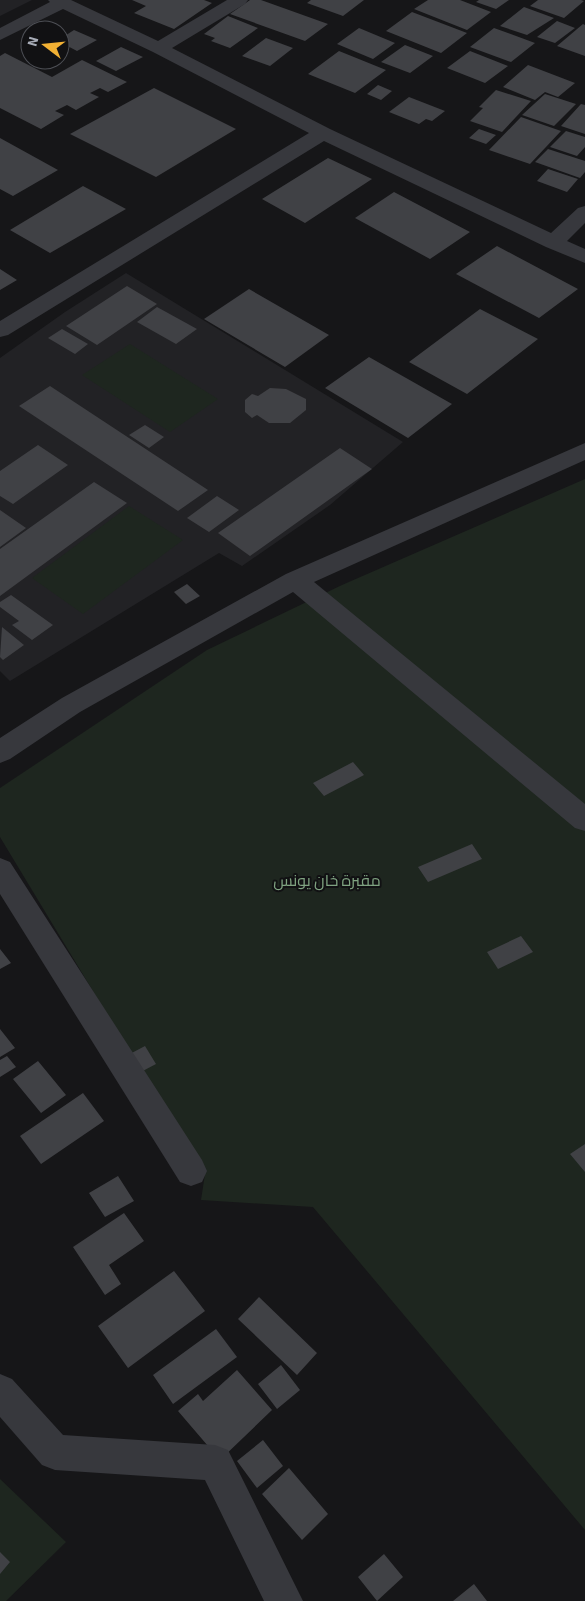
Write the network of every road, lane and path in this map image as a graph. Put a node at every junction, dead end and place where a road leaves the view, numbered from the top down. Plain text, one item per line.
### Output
1 (239, 0) edge
2 (60, 2) edge
3 (0, 35) edge
4 (159, 48) junction
5 (324, 133) junction
6 (585, 212) edge
7 (553, 243) junction
8 (585, 257) edge
9 (0, 330) edge
10 (585, 451) edge
11 (295, 580) junction
12 (0, 752) edge
13 (585, 820) edge
14 (0, 870) edge
15 (191, 1171) dead end
16 (0, 1392) edge
17 (284, 1601) edge

1 - 4 street
2 - 3 street
2 - 4 street
4 - 5 street
5 - 7 street
5 - 9 street
6 - 7 street
7 - 8 street
10 - 11 street
11 - 12 street
11 - 13 street
14 - 15 street
16 - 17 street

